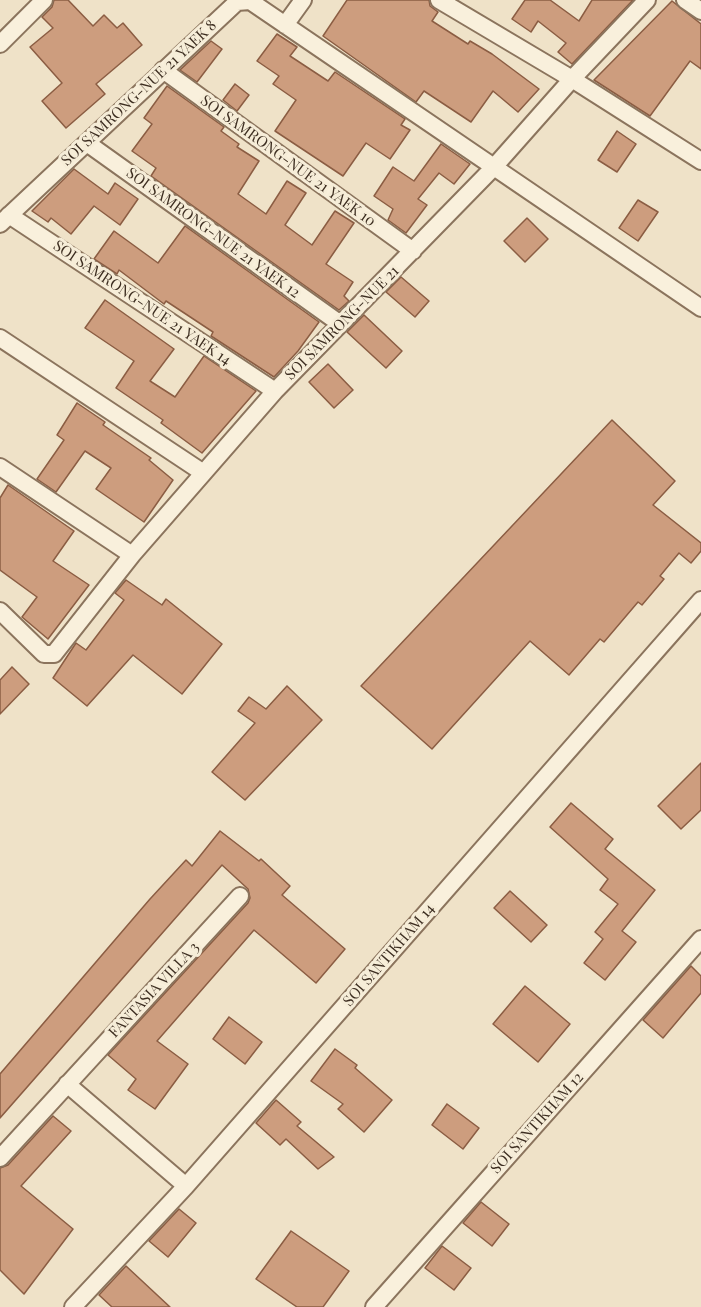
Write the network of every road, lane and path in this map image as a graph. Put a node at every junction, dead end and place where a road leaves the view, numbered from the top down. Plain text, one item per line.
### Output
1 (44, 0) edge
2 (303, 0) edge
3 (439, 0) edge
4 (647, 0) edge
5 (685, 0) edge
6 (701, 10) edge
7 (285, 25) junction
8 (0, 44) edge
9 (163, 70) junction
10 (572, 79) junction
11 (87, 143) junction
12 (701, 161) edge
13 (494, 167) junction
14 (5, 219) edge
15 (413, 252) junction
16 (701, 308) edge
17 (339, 323) junction
18 (0, 338) edge
19 (275, 391) junction
20 (0, 467) edge
21 (202, 472) junction
22 (132, 555) junction
23 (701, 600) edge
24 (0, 611) edge
25 (240, 896) dead end
26 (701, 939) edge
27 (67, 1084) junction
28 (0, 1158) edge
29 (186, 1186) junction
30 (73, 1307) edge
31 (374, 1307) edge

1 - 8 street
2 - 7 street
3 - 10 street
4 - 10 street, SOI SAMRONG-NUE 21
5 - 6 street
7 - 9 street, SOI SAMRONG-NUE 21 YAEK 8
7 - 13 street, SOI SAMRONG-NUE 21 YAEK 8
9 - 11 street, SOI SAMRONG-NUE 21 YAEK 8
9 - 15 street, SOI SAMRONG-NUE 21 YAEK 10
10 - 12 street
10 - 13 street, SOI SAMRONG-NUE 21
11 - 14 street, SOI SAMRONG-NUE 21 YAEK 8
11 - 17 street, SOI SAMRONG-NUE 21 YAEK 12
13 - 15 street, SOI SAMRONG-NUE 21
13 - 16 street, SOI SAMRONG-NUE 21 YAEK 8
14 - 19 street, SOI SAMRONG-NUE 21 YAEK 14
15 - 17 street, SOI SAMRONG-NUE 21
17 - 19 street, SOI SAMRONG-NUE 21
18 - 21 street
19 - 21 street, SOI SAMRONG-NUE 21
20 - 22 street
21 - 22 street, SOI SAMRONG-NUE 21
22 - 24 street, SOI SAMRONG-NUE 21
23 - 29 street, SOI SANTIKHAM 14
25 - 27 street, FANTASIA VILLA 3
26 - 31 street, SOI SANTIKHAM 12
27 - 28 street, FANTASIA VILLA 3
27 - 29 street
29 - 30 street, SOI SANTIKHAM 14

